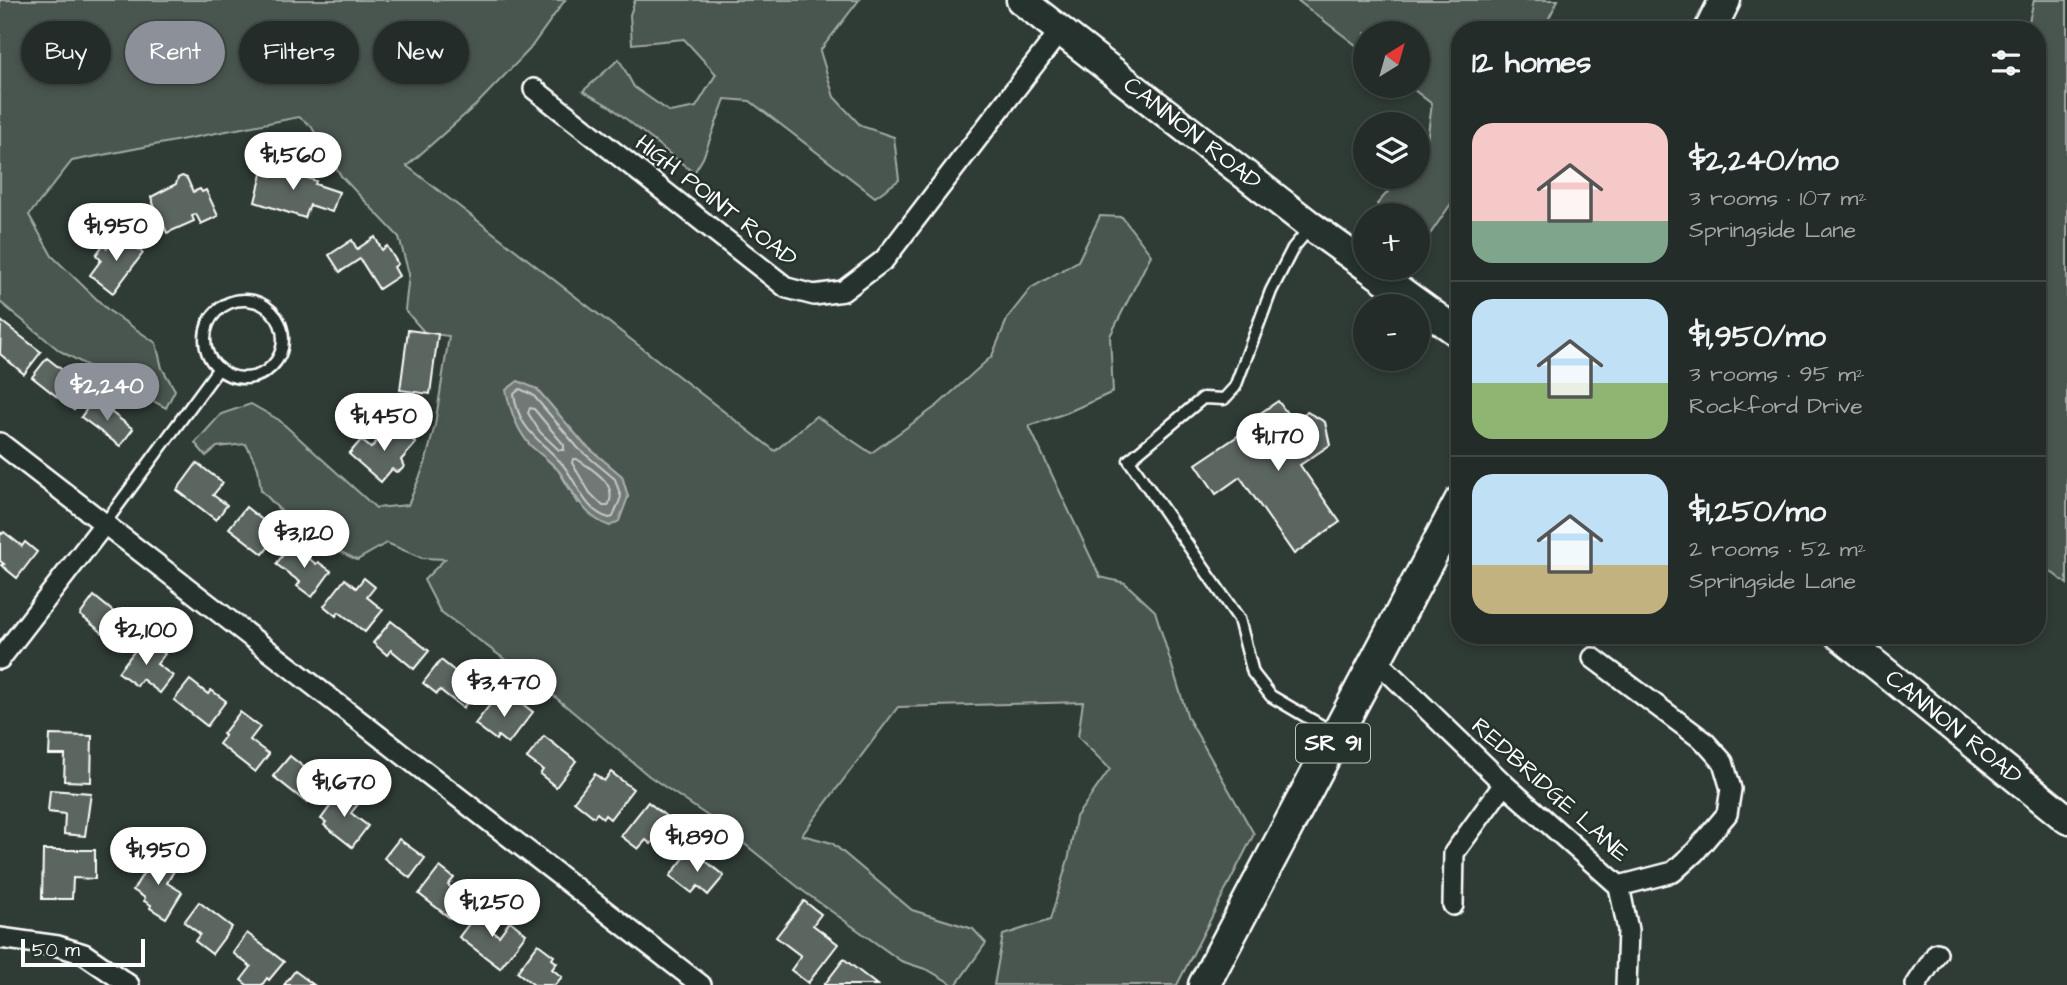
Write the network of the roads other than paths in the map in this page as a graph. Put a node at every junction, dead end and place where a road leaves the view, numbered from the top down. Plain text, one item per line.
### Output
1 (1021, 0) edge
2 (1726, 0) edge
3 (1715, 21) edge
4 (1060, 31) junction
5 (534, 89) dead end
6 (1311, 226) junction
7 (1353, 256) edge
8 (1386, 280) edge
9 (1451, 327) edge
10 (219, 368) junction
11 (0, 443) edge
12 (1451, 518) edge
13 (105, 523) junction
14 (1850, 644) edge
15 (1594, 658) dead end
16 (0, 659) edge
17 (1377, 662) junction
18 (1338, 735) junction
19 (1504, 784) junction
20 (2067, 819) edge
21 (1619, 886) junction
22 (1453, 905) dead end
23 (0, 938) edge
24 (1937, 953) dead end
25 (129, 985) edge
26 (701, 985) edge
27 (1204, 985) edge
28 (1626, 985) edge
29 (1916, 985) edge

1 - 4 main road, CANNON ROAD
2 - 3 main road
4 - 5 street, HIGH POINT ROAD
4 - 6 main road, CANNON ROAD
6 - 7 main road, CANNON ROAD
6 - 18 lane
8 - 9 main road, CANNON ROAD
10 - 10 lane
10 - 13 lane
11 - 13 street
12 - 17 main road, SR 91
13 - 16 street
13 - 26 street
14 - 20 main road, CANNON ROAD
15 - 21 street
17 - 18 main road, SR 91
17 - 19 street, REDBRIDGE LANE
18 - 27 main road, SR 91
19 - 21 street, REDBRIDGE LANE
19 - 22 street
21 - 28 street, REDBRIDGE LANE
23 - 25 street
24 - 29 street

